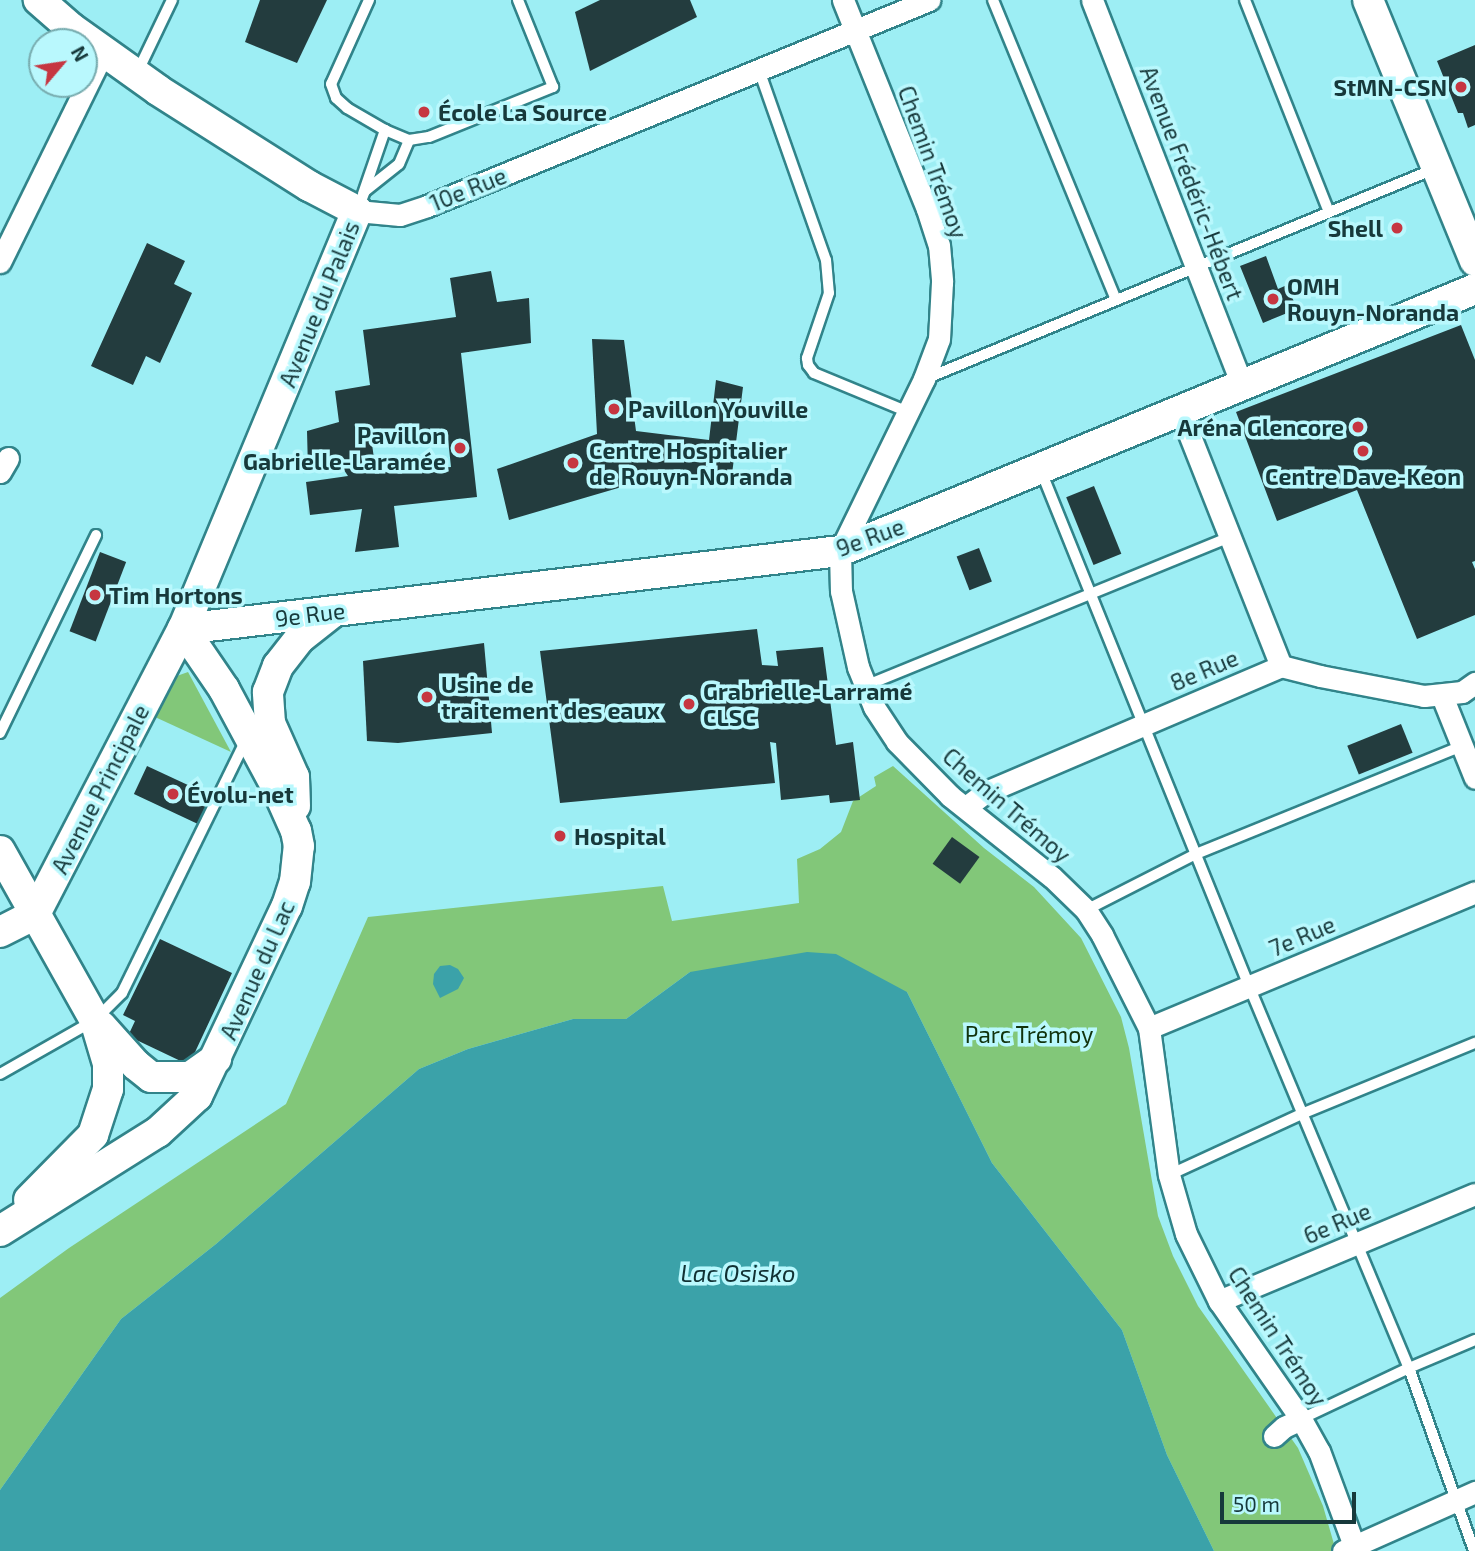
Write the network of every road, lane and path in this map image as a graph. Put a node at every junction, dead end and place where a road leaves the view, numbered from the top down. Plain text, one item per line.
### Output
1 (39, 0) edge
2 (172, 0) edge
3 (369, 0) edge
4 (518, 0) edge
5 (843, 0) edge
6 (929, 0) edge
7 (993, 0) edge
8 (1093, 0) edge
9 (1245, 0) edge
10 (1368, 0) edge
11 (855, 30) junction
12 (104, 51) junction
13 (759, 70) junction
14 (137, 74) junction
15 (385, 130) junction
16 (409, 140) junction
17 (1437, 168) junction
18 (357, 211) junction
19 (1329, 212) junction
20 (1475, 261) edge
21 (0, 262) edge
22 (1196, 267) junction
23 (1475, 289) edge
24 (1116, 300) junction
25 (924, 379) junction
26 (1242, 385) junction
27 (1180, 411) junction
28 (908, 412) junction
29 (1040, 468) junction
30 (96, 535) dead end
31 (1230, 537) junction
32 (840, 551) junction
33 (1090, 592) junction
34 (333, 612) junction
35 (183, 629) junction
36 (1281, 666) junction
37 (1475, 683) edge
38 (865, 686) junction
39 (1442, 696) junction
40 (1144, 724) junction
41 (0, 733) edge
42 (248, 736) junction
43 (1462, 746) junction
44 (1475, 778) edge
45 (966, 807) junction
46 (296, 831) junction
47 (0, 851) edge
48 (1196, 854) junction
49 (1475, 892) edge
50 (1086, 910) junction
51 (35, 914) junction
52 (0, 932) edge
53 (1249, 986) junction
54 (95, 1020) junction
55 (1149, 1028) junction
56 (1475, 1043) edge
57 (217, 1059) junction
58 (0, 1074) edge
59 (1304, 1113) junction
60 (1169, 1175) junction
61 (1475, 1194) edge
62 (2, 1230) edge
63 (1358, 1243) junction
64 (1219, 1301) junction
65 (1475, 1340) edge
66 (1409, 1367) junction
67 (1301, 1419) junction
68 (1274, 1436) dead end
69 (1466, 1496) edge
70 (1351, 1549) edge
71 (1474, 1551) edge

1 - 12 street, 10e Rue
2 - 14 lane
3 - 15 lane
4 - 16 lane
5 - 11 street, Chemin Trémoy
6 - 11 street, 10e Rue
7 - 24 lane
8 - 22 street, Avenue Frédéric-Hébert
9 - 19 lane
10 - 17 street
11 - 13 street, 10e Rue
11 - 25 street, Chemin Trémoy
12 - 14 street, 10e Rue
12 - 21 street
13 - 18 street, 10e Rue
13 - 28 lane
14 - 18 street, 10e Rue
15 - 16 lane
15 - 18 lane
16 - 18 lane
17 - 19 lane
17 - 20 street
18 - 35 street, Avenue du Palais
19 - 22 lane
22 - 24 lane
22 - 26 street, Avenue Frédéric-Hébert
23 - 26 street, 9e Rue
24 - 25 lane
25 - 28 street, Chemin Trémoy
26 - 27 street, 9e Rue
27 - 29 street, 9e Rue
27 - 31 street
28 - 32 street, Chemin Trémoy
29 - 32 street, 9e Rue
29 - 33 lane
30 - 41 lane
31 - 33 lane
31 - 36 street
32 - 34 street, 9e Rue
32 - 38 street, Chemin Trémoy
33 - 38 lane
33 - 40 lane
34 - 35 street, 9e Rue
34 - 46 street
35 - 42 street, Avenue du Lac
35 - 51 street, Avenue Principale
36 - 39 street
36 - 40 street, 8e Rue
37 - 39 street
38 - 45 street, Chemin Trémoy
39 - 43 street
40 - 45 street, 8e Rue
40 - 48 lane
42 - 46 street, Avenue du Lac
42 - 54 lane
43 - 44 street
43 - 48 lane
45 - 50 street, Chemin Trémoy
46 - 57 street, Avenue du Lac
47 - 51 street
48 - 50 lane
48 - 53 lane
49 - 53 street, 7e Rue
50 - 55 street, Chemin Trémoy
51 - 52 street
51 - 54 street
53 - 55 street, 7e Rue
53 - 59 lane
54 - 57 street
54 - 58 lane
54 - 62 street
55 - 60 street, Chemin Trémoy
56 - 59 lane
57 - 62 street, Avenue du Lac
59 - 60 lane
59 - 63 lane
60 - 64 street, Chemin Trémoy
61 - 63 street, 6e Rue
63 - 64 street, 6e Rue
63 - 66 lane
64 - 67 street, Chemin Trémoy
65 - 66 lane
66 - 67 lane
66 - 69 lane
67 - 68 street
67 - 70 street, Chemin Trémoy
69 - 70 street
69 - 71 lane

